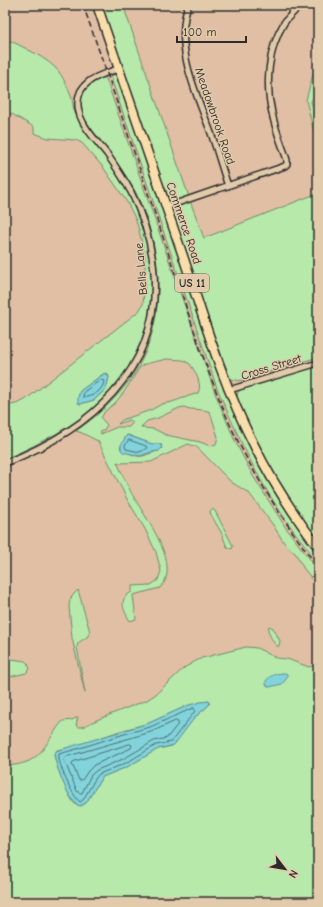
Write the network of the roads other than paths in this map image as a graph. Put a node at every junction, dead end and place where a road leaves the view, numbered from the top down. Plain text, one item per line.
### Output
1 (97, 5) edge
2 (188, 5) edge
3 (301, 5) edge
4 (118, 69) junction
5 (228, 186) junction
6 (166, 207) junction
7 (318, 363) edge
8 (229, 390) junction
9 (5, 463) edge
10 (318, 547) edge

1 - 4 main road, Commerce Road / US 11
2 - 5 street, Meadowbrook Road
3 - 5 street
4 - 6 main road, Commerce Road / US 11
4 - 9 street, Bells Lane
5 - 6 street
6 - 8 main road, Commerce Road / US 11
7 - 8 street, Cross Street
8 - 10 main road, Commerce Road / US 11

